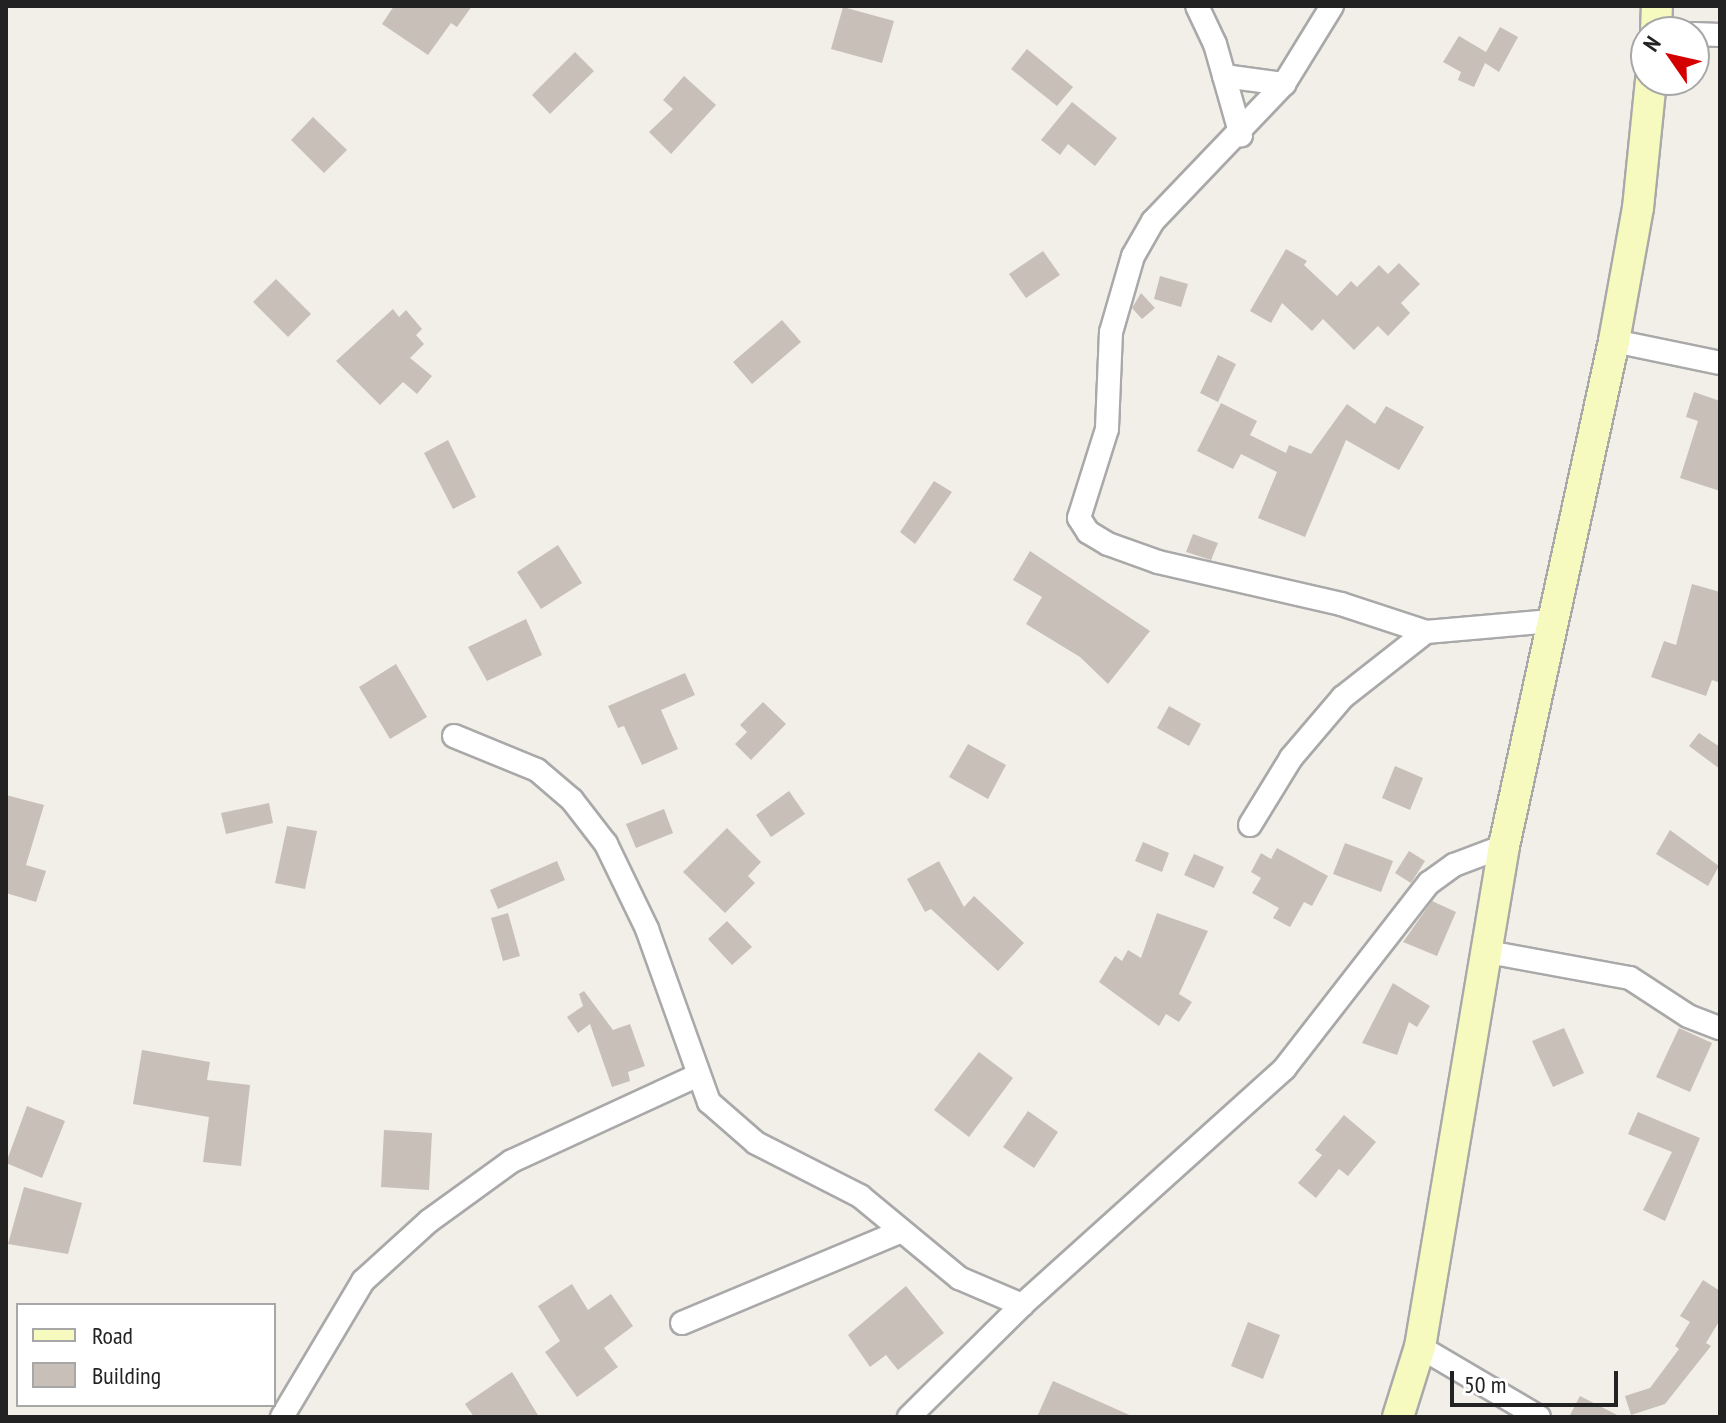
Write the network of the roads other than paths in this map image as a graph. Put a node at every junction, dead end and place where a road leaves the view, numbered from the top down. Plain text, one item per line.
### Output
1 (1197, 6) edge
2 (1332, 6) edge
3 (1224, 76) junction
4 (1284, 84) junction
5 (1649, 96) edge
6 (1241, 135) junction
7 (1614, 341) junction
8 (1720, 363) edge
9 (1552, 621) junction
10 (1426, 632) junction
11 (454, 736) dead end
12 (1250, 825) dead end
13 (1504, 846) junction
14 (1488, 952) junction
15 (1720, 1028) edge
16 (698, 1075) junction
17 (902, 1231) junction
18 (1022, 1305) junction
19 (682, 1323) dead end
20 (1420, 1347) junction
21 (282, 1417) edge
22 (909, 1417) edge
23 (1398, 1417) edge
24 (1539, 1417) edge

1 - 3 street
2 - 4 street
3 - 4 street
3 - 6 street
4 - 6 street
5 - 7 street
6 - 10 street
7 - 8 street
7 - 9 street
9 - 10 street
9 - 13 street
10 - 12 street
11 - 16 street
13 - 14 street
13 - 18 street
14 - 15 street
14 - 20 street
16 - 17 street
16 - 21 street
17 - 18 street
17 - 19 street
18 - 22 street
20 - 23 street
20 - 24 street

